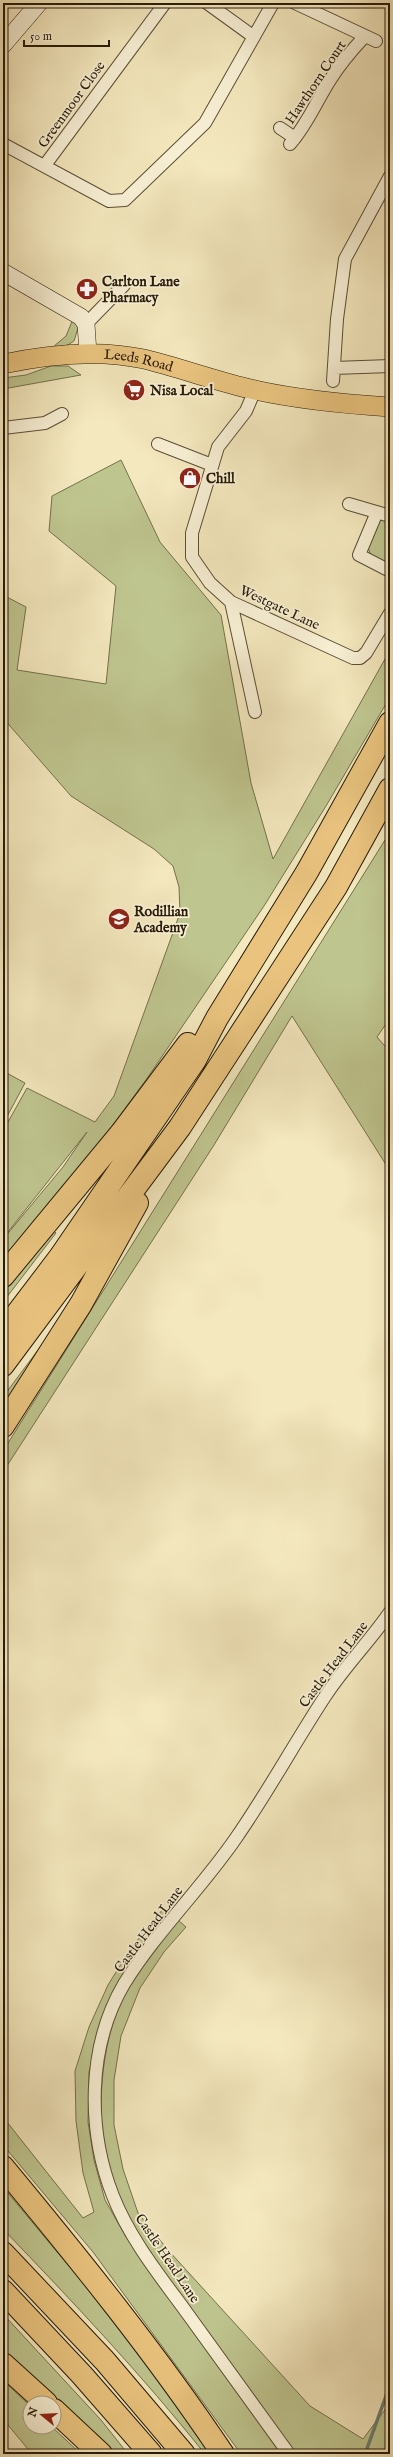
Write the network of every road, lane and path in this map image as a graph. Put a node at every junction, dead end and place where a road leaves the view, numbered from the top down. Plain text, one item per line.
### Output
1 (39, 3) edge
2 (165, 3) edge
3 (207, 3) edge
4 (273, 3) edge
5 (295, 3) edge
6 (364, 36) junction
7 (254, 37) junction
8 (376, 41) dead end
9 (3, 45) edge
10 (280, 128) dead end
11 (3, 144) edge
12 (45, 165) junction
13 (390, 176) edge
14 (3, 272) edge
15 (124, 285) dead end
16 (86, 324) junction
17 (88, 354) junction
18 (3, 364) edge
19 (390, 366) edge
20 (334, 368) junction
21 (333, 381) dead end
22 (255, 390) junction
23 (390, 407) edge
24 (62, 414) dead end
25 (3, 428) edge
26 (158, 444) dead end
27 (212, 464) junction
28 (349, 504) dead end
29 (377, 512) junction
30 (390, 516) edge
31 (390, 571) edge
32 (232, 602) junction
33 (390, 613) edge
34 (255, 712) dead end
35 (390, 723) edge
36 (390, 789) edge
37 (217, 1018) junction
38 (180, 1127) junction
39 (3, 1276) edge
40 (3, 1332) edge
41 (3, 1365) edge
42 (3, 1426) edge
43 (390, 1612) edge
44 (3, 2167) edge
45 (3, 2253) edge
46 (3, 2291) edge
47 (3, 2364) edge
48 (37, 2395) edge
49 (62, 2417) edge
50 (101, 2454) edge
51 (151, 2454) edge
52 (184, 2454) edge
53 (223, 2454) edge
54 (290, 2454) edge

1 - 9 street
2 - 12 street, Greenmoor Close
3 - 7 street
4 - 7 street
5 - 6 street
6 - 8 street
6 - 10 street, Hawthorn Court
7 - 12 street
11 - 12 street
13 - 20 street
14 - 16 street
15 - 16 street
16 - 17 street
17 - 18 main road, Leeds Road
17 - 22 main road, Leeds Road
19 - 20 street
20 - 21 street
22 - 23 main road, Leeds Road
22 - 27 street
24 - 25 street
26 - 27 street
27 - 32 street, Westgate Lane
28 - 29 street
29 - 30 street
29 - 31 street
32 - 33 street, Westgate Lane
32 - 34 street
35 - 37 highway
36 - 38 highway
37 - 39 highway
37 - 40 highway
38 - 41 highway
38 - 42 highway
43 - 54 street, Castle Head Lane
44 - 53 highway
45 - 52 highway
46 - 51 highway
47 - 48 highway
49 - 50 highway

